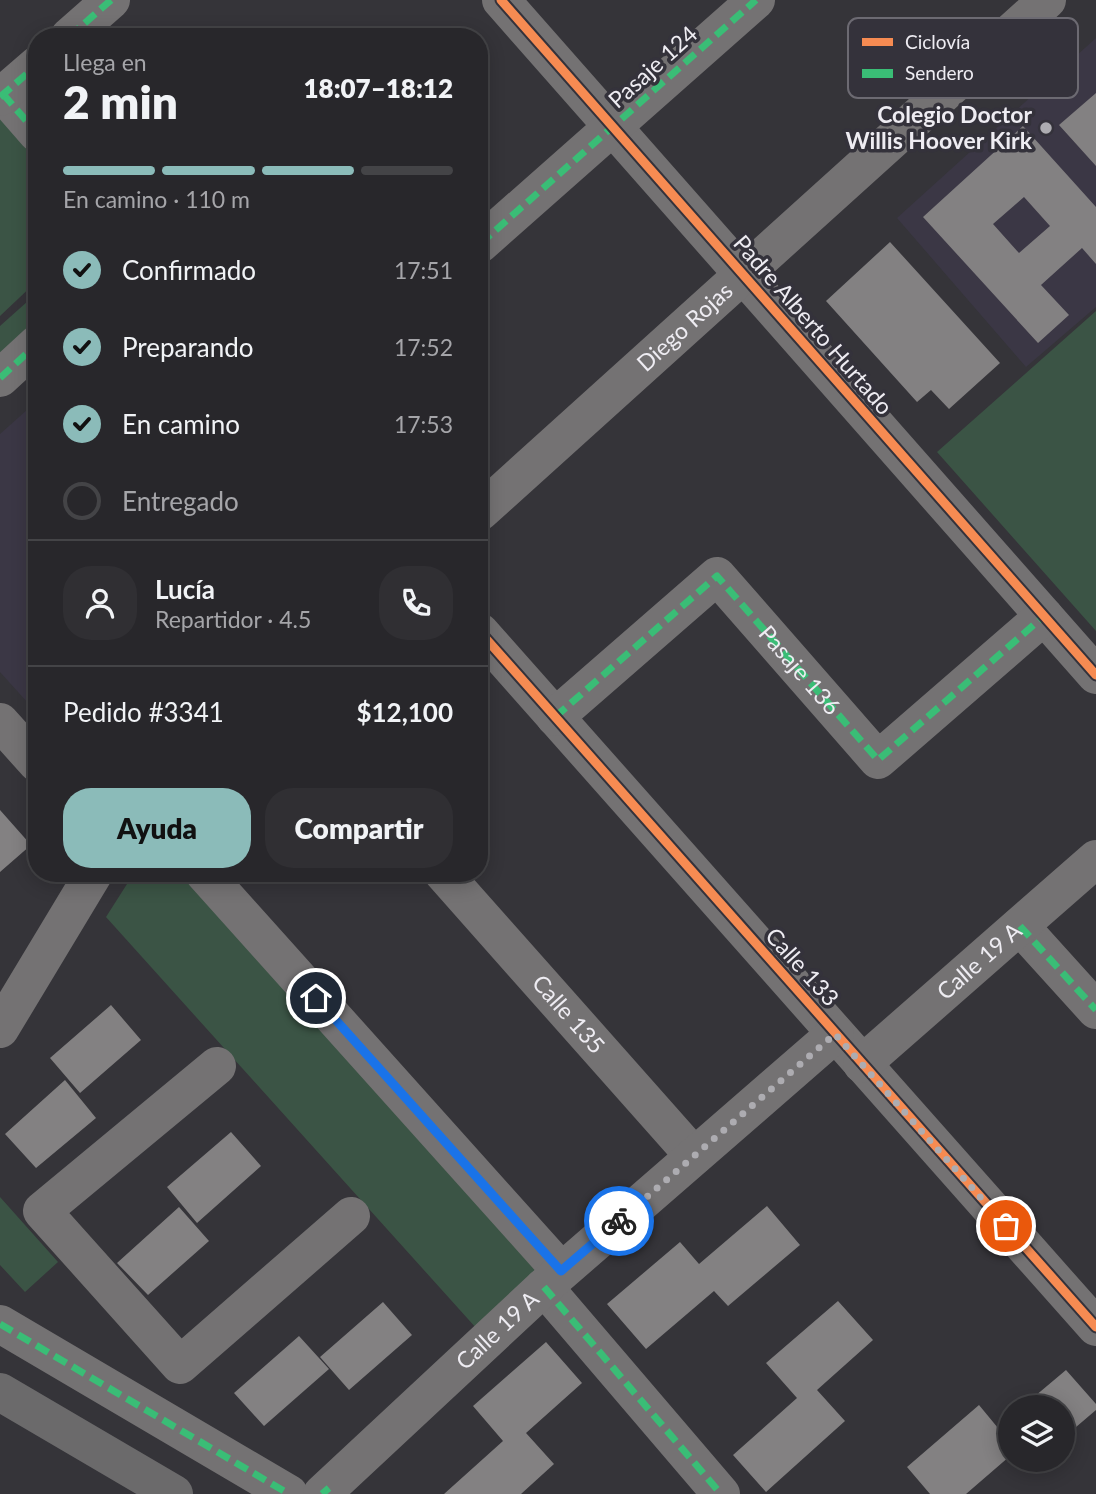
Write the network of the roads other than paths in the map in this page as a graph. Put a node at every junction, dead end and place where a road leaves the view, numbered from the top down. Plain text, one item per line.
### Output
1 (111, 0) edge
2 (501, 0) edge
3 (756, 0) edge
4 (1047, 0) edge
5 (1027, 18) edge
6 (79, 28) edge
7 (28, 73) edge
8 (1, 96) edge
9 (938, 98) edge
10 (28, 124) edge
11 (614, 128) junction
12 (488, 237) edge
13 (742, 274) junction
14 (28, 352) edge
15 (0, 377) edge
16 (488, 505) edge
17 (1044, 616) junction
18 (488, 641) edge
19 (1096, 676) edge
20 (555, 717) junction
21 (0, 722) edge
22 (28, 753) edge
23 (1096, 859) edge
24 (89, 882) edge
25 (212, 882) edge
26 (451, 882) edge
27 (1020, 926) junction
28 (1096, 1010) edge
29 (0, 1029) edge
30 (835, 1034) junction
31 (862, 1064) junction
32 (217, 1066) dead end
33 (694, 1157) junction
34 (351, 1216) dead end
35 (552, 1279) junction
36 (0, 1324) edge
37 (1096, 1327) edge
38 (0, 1392) edge
39 (326, 1491) edge
40 (174, 1494) edge
41 (289, 1494) edge
42 (721, 1494) edge

1 - 6 street
2 - 11 street, Padre Alberto Hurtado
3 - 11 street, Pasaje 124
4 - 5 street, Diego Rojas
7 - 8 street
8 - 10 street
9 - 13 street, Diego Rojas
11 - 12 street, Pasaje 124
11 - 13 street, Padre Alberto Hurtado
13 - 16 street, Diego Rojas
13 - 17 street, Padre Alberto Hurtado
14 - 15 street
17 - 19 street, Padre Alberto Hurtado
17 - 20 street, Pasaje 136
18 - 20 street, Calle 133
20 - 30 street, Calle 133
21 - 22 street
23 - 27 street, Calle 19 A
24 - 29 street
25 - 35 street
26 - 33 street, Calle 135
27 - 28 street
27 - 31 street, Calle 19 A
30 - 31 street, Calle 133
30 - 33 street, Calle 19 A
31 - 37 street, Calle 133
32 - 34 street
33 - 35 street, Calle 19 A
35 - 39 street, Calle 19 A
35 - 42 street
36 - 41 street
38 - 40 main road

